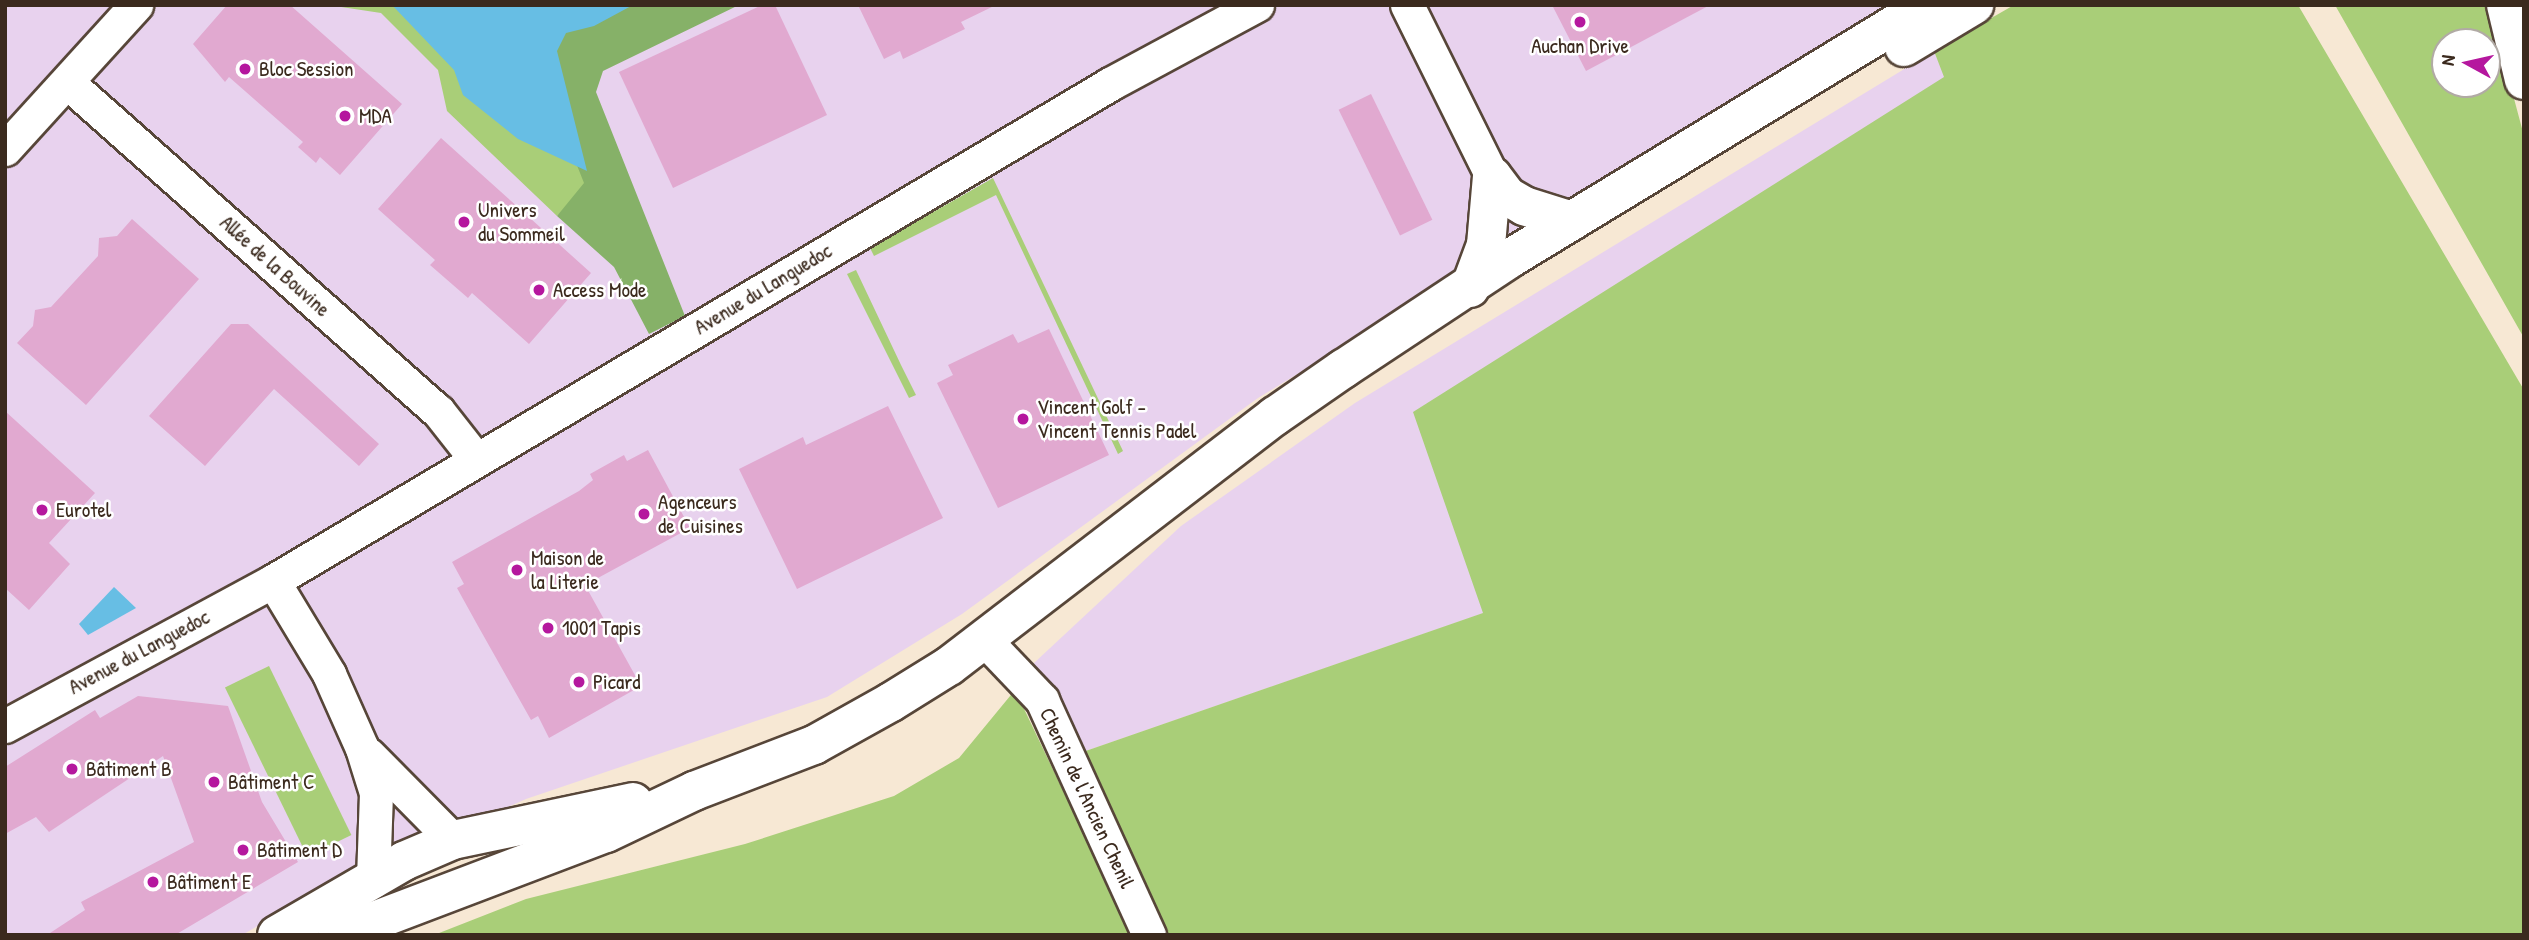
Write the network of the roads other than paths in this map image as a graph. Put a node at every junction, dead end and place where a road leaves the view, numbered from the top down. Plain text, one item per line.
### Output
1 (136, 5) edge
2 (1257, 5) edge
3 (1408, 5) edge
4 (1927, 5) edge
5 (1974, 5) edge
6 (2506, 5) edge
7 (2524, 80) edge
8 (67, 82) junction
9 (5, 149) edge
10 (1500, 186) junction
11 (1572, 221) junction
12 (1490, 273) junction
13 (475, 458) junction
14 (273, 580) junction
15 (983, 638) junction
16 (5, 726) edge
17 (362, 748) junction
18 (694, 791) junction
19 (453, 841) junction
20 (413, 874) junction
21 (373, 881) junction
22 (469, 882) junction
23 (278, 935) edge
24 (313, 935) edge
25 (337, 935) edge
26 (1149, 935) edge

1 - 8 street
2 - 13 street, Avenue du Languedoc
3 - 10 street
4 - 11 street
5 - 12 street
6 - 7 street
8 - 9 street
8 - 13 street, Allée de la Bouvine
10 - 11 street
10 - 12 street
11 - 12 street
12 - 15 street
13 - 14 street, Avenue du Languedoc
14 - 16 street, Avenue du Languedoc
14 - 17 street
15 - 18 street
15 - 26 street, Chemin de l'Ancien Chenil
17 - 19 street
17 - 21 street
18 - 19 street
18 - 22 street
19 - 20 street
19 - 21 street
20 - 21 street
20 - 22 street
20 - 24 street
21 - 23 street
22 - 25 street

